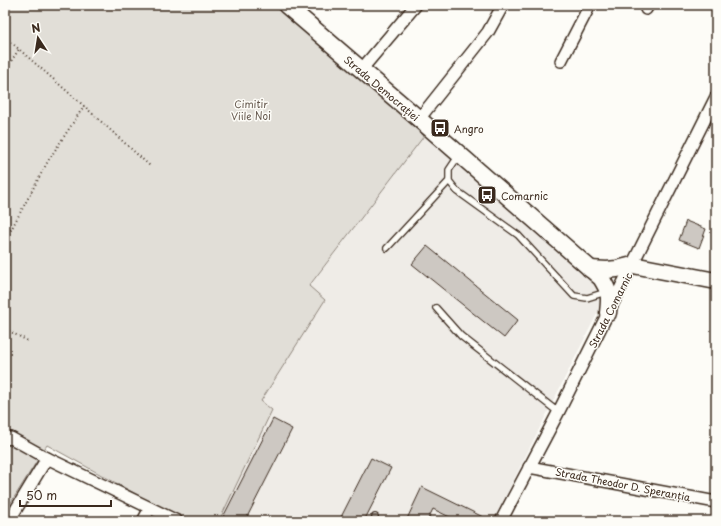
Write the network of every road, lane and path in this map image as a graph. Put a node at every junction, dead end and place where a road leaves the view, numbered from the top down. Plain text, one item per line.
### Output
1 (286, 5) edge
2 (416, 5) edge
3 (503, 5) edge
4 (590, 5) edge
5 (5, 37) edge
6 (19, 49) junction
7 (561, 61) dead end
8 (361, 70) junction
9 (5, 72) edge
10 (716, 97) edge
11 (84, 106) junction
12 (419, 119) junction
13 (460, 155) junction
14 (150, 166) dead end
15 (449, 181) junction
16 (5, 241) edge
17 (387, 248) dead end
18 (633, 265) junction
19 (590, 269) junction
20 (716, 281) edge
21 (608, 291) junction
22 (436, 308) dead end
23 (608, 313) junction
24 (5, 329) edge
25 (28, 341) dead end
26 (558, 412) junction
27 (5, 439) edge
28 (47, 458) junction
29 (529, 466) junction
30 (716, 502) edge
31 (150, 508) junction
32 (9, 521) edge
33 (143, 521) edge
34 (177, 521) edge
35 (501, 521) edge

1 - 8 street, Strada Democrației
2 - 8 street
3 - 12 street
4 - 7 street
5 - 6 path
6 - 9 path
6 - 11 path
8 - 12 street, Strada Democrației
10 - 18 street, Strada Comarnic
11 - 14 path
11 - 16 path
12 - 13 street, Strada Democrației
13 - 15 lane
13 - 19 street, Strada Democrației
15 - 17 lane
15 - 21 lane
18 - 19 street
18 - 20 street
18 - 23 street, Strada Comarnic
19 - 21 street, Strada Democrației
21 - 23 street
22 - 26 lane
23 - 26 street, Strada Comarnic
24 - 25 path
26 - 29 street, Strada Comarnic
27 - 28 street
28 - 31 street
28 - 32 street
29 - 30 street, Strada Theodor D. Speranția
29 - 35 street, Strada Comarnic
31 - 33 street
31 - 34 street

